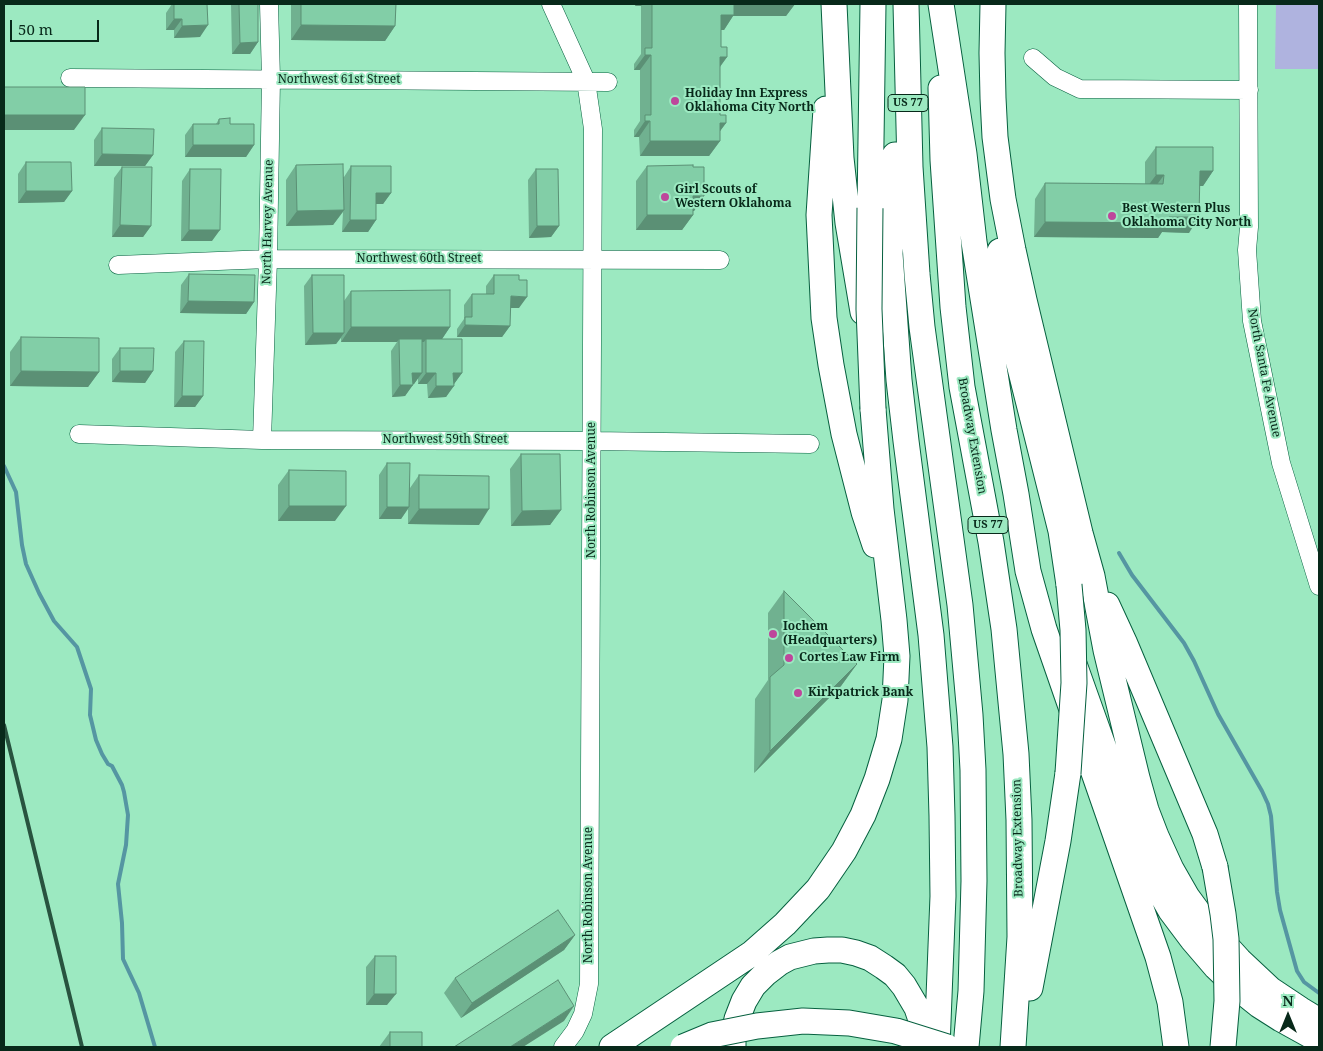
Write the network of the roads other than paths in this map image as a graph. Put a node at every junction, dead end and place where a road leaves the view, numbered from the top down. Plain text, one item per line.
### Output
1 (269, 4) edge
2 (551, 4) edge
3 (834, 4) edge
4 (873, 4) edge
5 (905, 4) edge
6 (941, 4) edge
7 (993, 4) edge
8 (1248, 4) edge
9 (1034, 58) dead end
10 (70, 78) dead end
11 (271, 79) junction
12 (586, 81) junction
13 (608, 82) dead end
14 (1249, 90) junction
15 (1003, 199) junction
16 (268, 259) junction
17 (593, 260) junction
18 (720, 260) dead end
19 (118, 265) dead end
20 (79, 434) dead end
21 (262, 440) junction
22 (592, 441) junction
23 (810, 444) dead end
24 (1016, 494) junction
25 (1092, 576) junction
26 (1319, 586) edge
27 (891, 593) junction
28 (927, 598) junction
29 (1319, 1020) edge
30 (1319, 1040) edge
31 (563, 1047) edge
32 (612, 1047) edge
33 (683, 1047) edge
34 (733, 1047) edge
35 (930, 1047) edge
36 (937, 1047) edge
37 (947, 1047) edge
38 (966, 1047) edge
39 (1013, 1047) edge
40 (1018, 1047) edge
41 (1176, 1047) edge
42 (1223, 1047) edge

1 - 11 street, North Harvey Avenue
2 - 12 street, North Robinson Avenue
3 - 27 highway
3 - 28 highway
4 - 27 highway, bridge
5 - 28 highway
5 - 38 highway, US 77
6 - 24 highway
6 - 39 highway, Broadway Extension / US 77
7 - 15 highway
8 - 14 street, North Santa Fe Avenue
9 - 14 street
10 - 11 street, Northwest 61st Street
11 - 12 street, Northwest 61st Street
11 - 16 street, North Harvey Avenue
12 - 13 street, Northwest 61st Street
12 - 17 street, North Robinson Avenue
14 - 26 street, North Santa Fe Avenue
15 - 25 highway
15 - 40 highway, bridge
16 - 17 street, Northwest 60th Street
16 - 19 street, Northwest 60th Street
16 - 21 street, North Harvey Avenue
17 - 18 street, Northwest 60th Street
17 - 22 street, North Robinson Avenue
20 - 21 street, Northwest 59th Street
21 - 22 street, Northwest 59th Street
22 - 23 street, Northwest 59th Street
22 - 31 street, North Robinson Avenue
24 - 30 highway
24 - 41 highway
25 - 29 highway
25 - 42 highway, bridge
27 - 32 highway
28 - 36 highway
33 - 37 highway, bridge
34 - 35 highway

